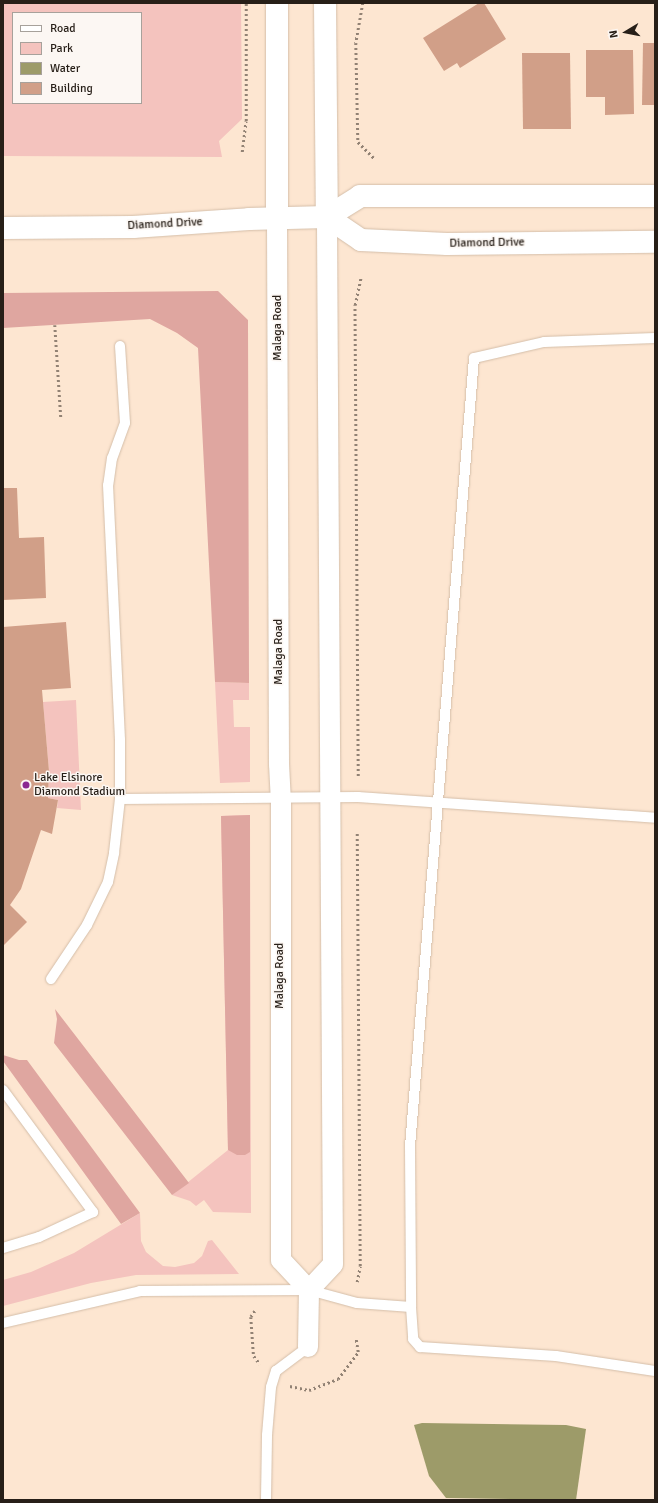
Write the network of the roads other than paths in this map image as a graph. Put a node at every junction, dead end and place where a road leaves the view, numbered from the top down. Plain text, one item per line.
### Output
1 (278, 3) edge
2 (325, 3) edge
3 (655, 196) edge
4 (327, 217) junction
5 (277, 219) junction
6 (3, 228) edge
7 (655, 242) edge
8 (655, 338) edge
9 (120, 346) dead end
10 (281, 797) junction
11 (331, 798) junction
12 (120, 799) junction
13 (437, 803) junction
14 (655, 818) edge
15 (51, 979) dead end
16 (3, 1090) edge
17 (3, 1248) edge
18 (309, 1290) junction
19 (411, 1307) junction
20 (3, 1323) edge
21 (308, 1347) joint
22 (655, 1371) edge
23 (266, 1500) edge

1 - 5 street, Malaga Road
2 - 4 street
3 - 4 street
4 - 5 street, Diamond Drive
4 - 7 street, Diamond Drive
4 - 11 street
5 - 6 street, Diamond Drive
5 - 10 street, Malaga Road
8 - 13 lane
9 - 12 lane
10 - 11 lane
10 - 12 lane
10 - 18 street, Malaga Road
11 - 13 lane
11 - 18 street
12 - 15 lane
13 - 14 lane
13 - 19 lane
16 - 17 lane
18 - 19 lane
18 - 20 lane
18 - 21 street
19 - 22 lane
21 - 23 lane

